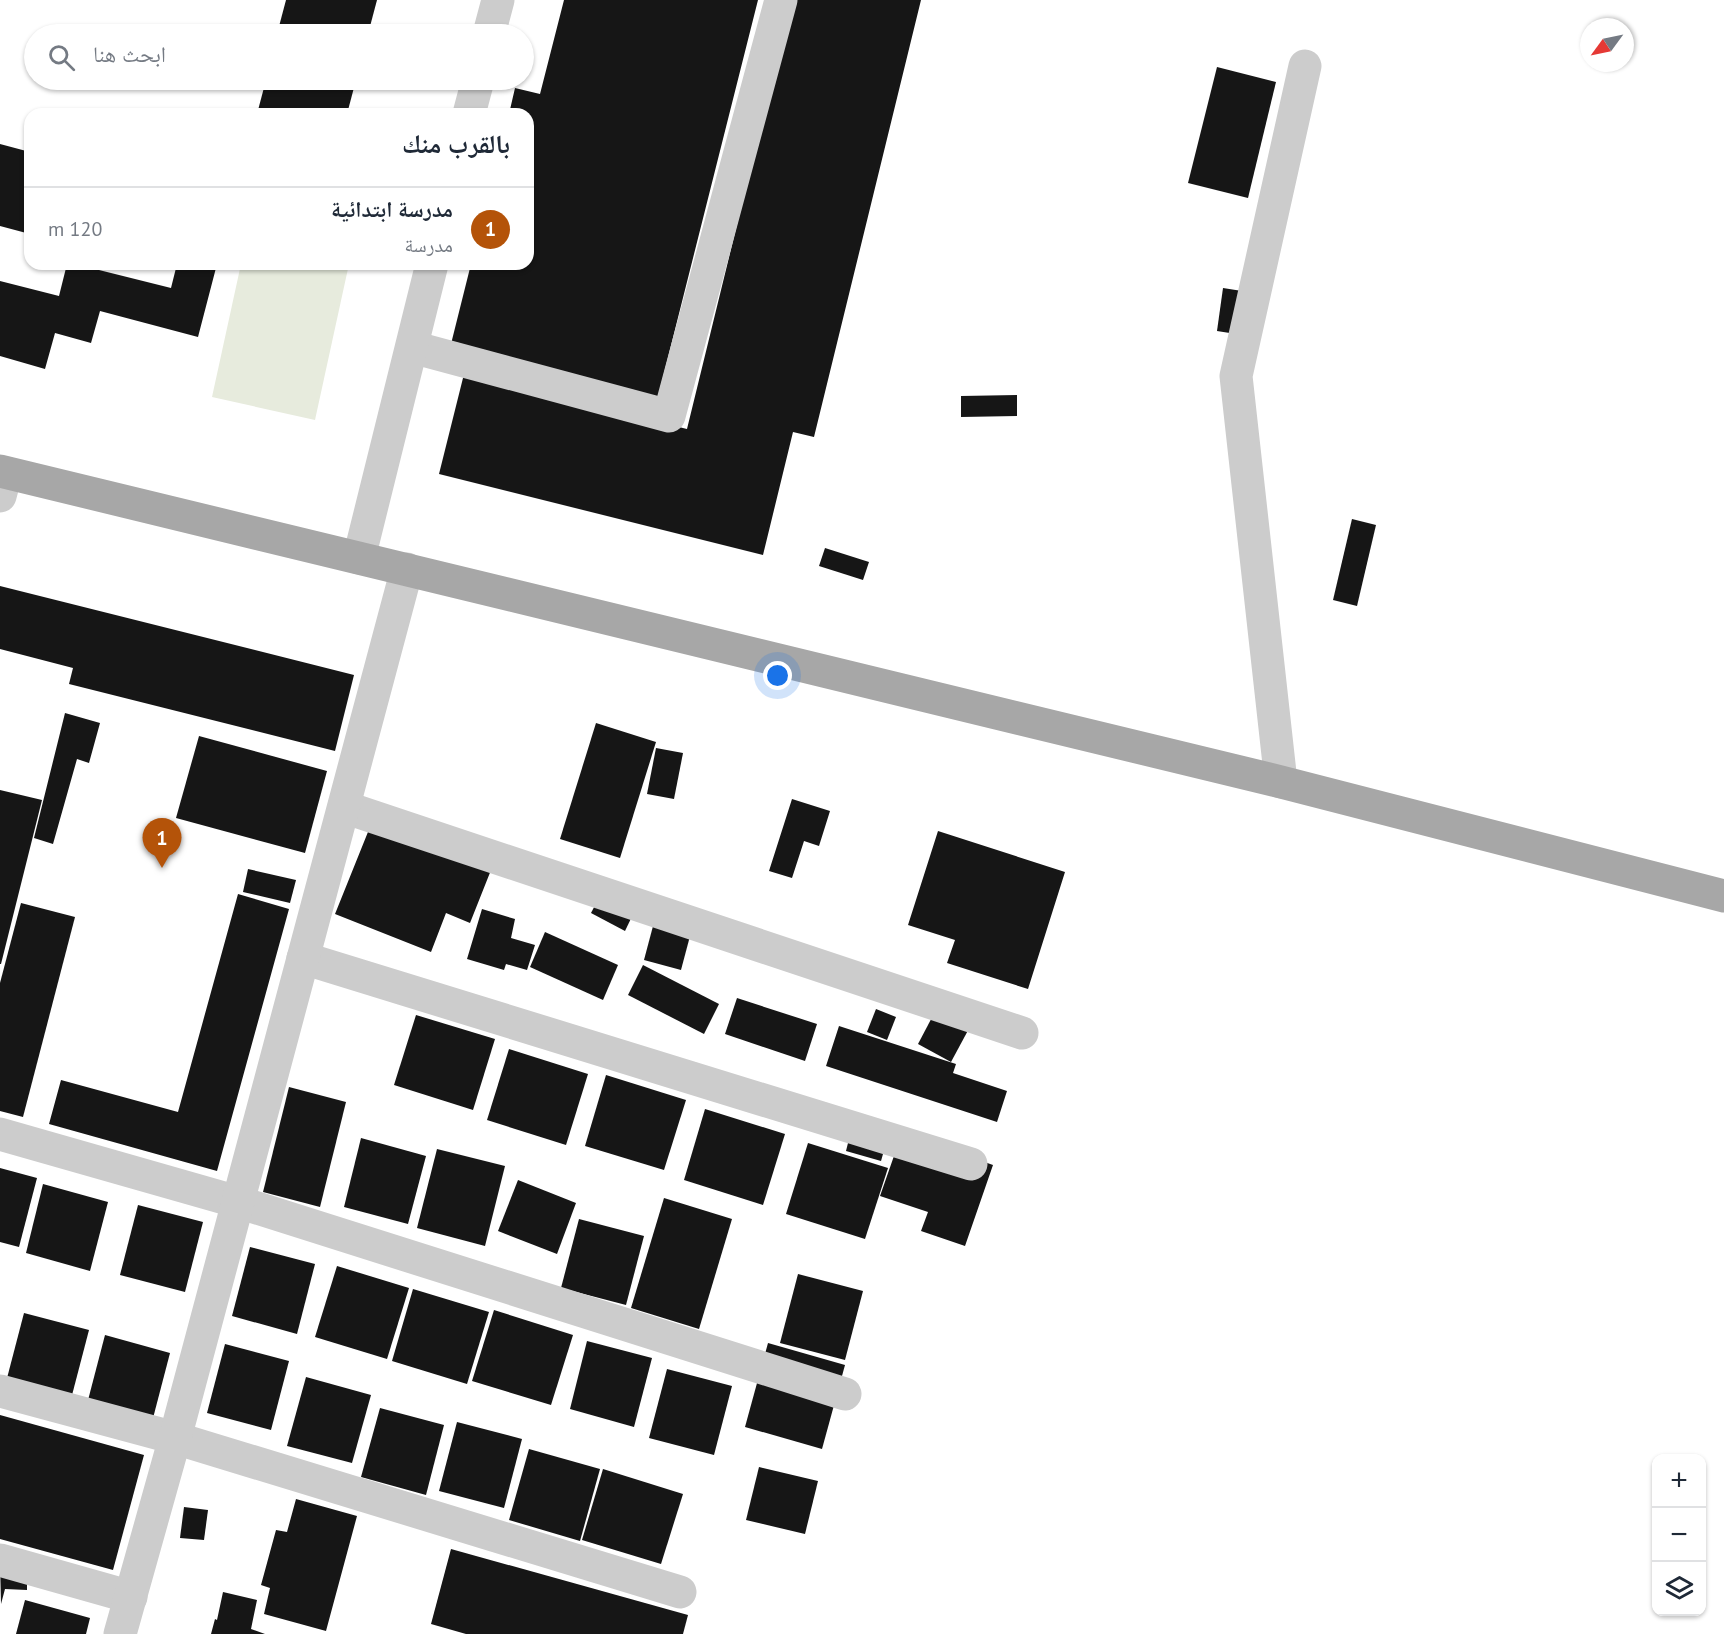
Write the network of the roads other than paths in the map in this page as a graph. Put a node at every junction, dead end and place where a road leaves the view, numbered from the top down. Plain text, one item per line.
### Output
1 (498, 0) edge
2 (781, 0) edge
3 (492, 24) edge
4 (1305, 66) dead end
5 (475, 90) edge
6 (471, 108) edge
7 (431, 270) edge
8 (412, 347) junction
9 (2, 480) edge
10 (359, 558) junction
11 (407, 569) junction
12 (1281, 782) junction
13 (344, 807) junction
14 (1724, 896) edge
15 (303, 958) junction
16 (1022, 1033) dead end
17 (0, 1134) edge
18 (971, 1164) dead end
19 (238, 1202) junction
20 (0, 1391) edge
21 (845, 1394) dead end
22 (175, 1438) junction
23 (0, 1560) edge
24 (680, 1592) dead end
25 (130, 1597) junction
26 (120, 1634) edge

1 - 3 street
2 - 8 street
4 - 12 street
5 - 6 street
7 - 8 street
8 - 10 street
9 - 10 main road
10 - 11 main road
11 - 12 main road
11 - 13 street
12 - 14 main road
13 - 15 street
13 - 16 street
15 - 18 street
15 - 19 street
17 - 19 street
19 - 21 street
19 - 22 street
20 - 22 street
22 - 24 street
22 - 25 street
23 - 25 street
25 - 26 street

